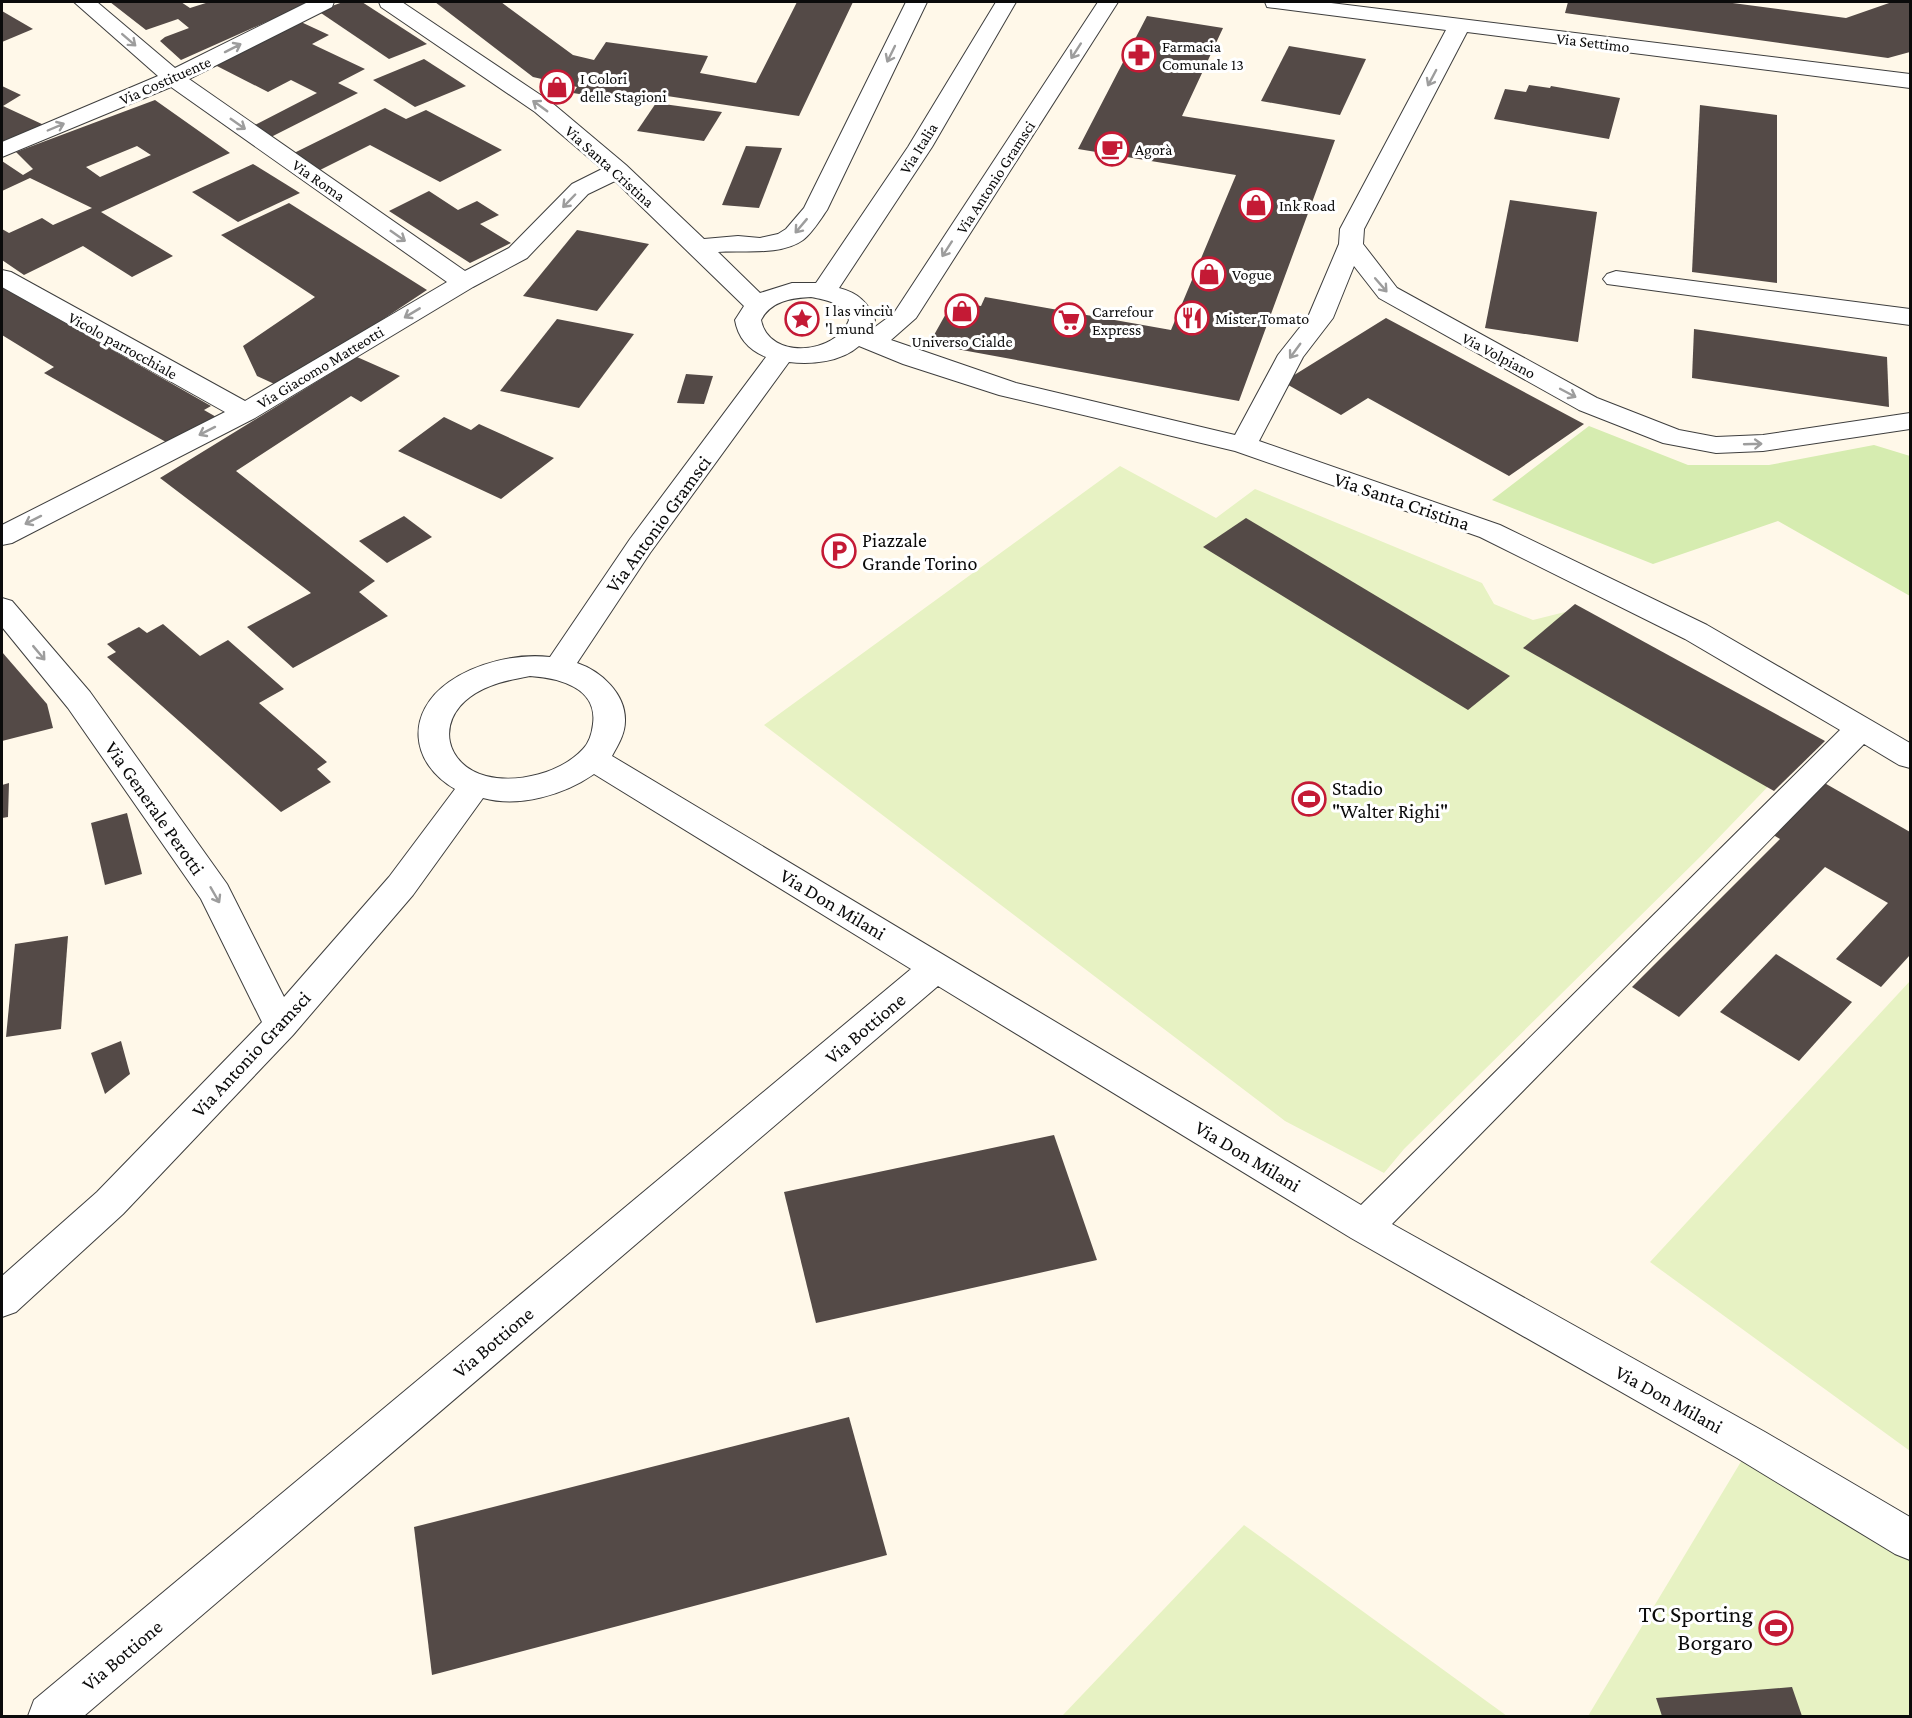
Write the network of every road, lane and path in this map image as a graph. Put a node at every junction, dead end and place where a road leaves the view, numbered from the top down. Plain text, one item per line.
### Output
1 (85, 2) edge
2 (324, 2) edge
3 (389, 2) edge
4 (917, 2) edge
5 (1006, 2) edge
6 (1108, 2) edge
7 (1275, 2) edge
8 (1459, 26) junction
9 (173, 78) junction
10 (1911, 81) edge
11 (2, 150) edge
12 (618, 170) junction
13 (1351, 244) junction
14 (698, 247) junction
15 (2, 277) edge
16 (1616, 279) dead end
17 (464, 282) junction
18 (825, 290) junction
19 (758, 304) junction
20 (1911, 317) edge
21 (864, 340) junction
22 (782, 353) junction
23 (245, 412) junction
24 (1904, 425) edge
25 (1243, 445) junction
26 (2, 536) edge
27 (2, 608) edge
28 (558, 668) junction
29 (1861, 728) junction
30 (1911, 757) edge
31 (593, 759) junction
32 (476, 785) junction
33 (937, 967) junction
34 (281, 1025) junction
35 (1364, 1227) junction
36 (2, 1300) edge
37 (1911, 1540) edge
38 (50, 1716) edge

1 -> 9 street, Via Roma
9 -> 2 street, Via Costituente
12 -> 3 street, Via Santa Cristina
4 -> 14 street
5 - 18 street, Via Italia
6 -> 21 street, Via Antonio Gramsci
7 - 8 street, Via Settimo
8 - 10 street, Via Settimo
8 -> 13 street
11 -> 9 street, Via Costituente
9 -> 17 street, Via Roma
12 - 14 street, Via Santa Cristina
12 -> 17 street, Via Giacomo Matteotti
13 -> 24 street, Via Volpiano
13 -> 25 street
14 - 19 street, Via Santa Cristina
15 - 23 street, Vicolo parrocchiale
16 - 20 street
17 -> 23 street, Via Giacomo Matteotti
18 - 19 street
18 - 21 street
19 - 22 street
21 - 22 street, Via Antonio Gramsci
21 - 25 street, Via Santa Cristina
22 - 28 street, Via Antonio Gramsci
23 -> 26 street, Via Giacomo Matteotti
25 - 29 street, Via Santa Cristina
27 -> 34 street, Via Generale Perotti
28 - 31 street
28 - 32 street
29 - 30 street, Via Santa Cristina
29 - 35 street
31 - 32 street
31 - 33 street, Via Don Milani
32 - 34 street, Via Antonio Gramsci
33 - 35 street, Via Don Milani
33 - 38 street, Via Bottione
34 - 36 street, Via Antonio Gramsci
35 - 37 street, Via Don Milani

